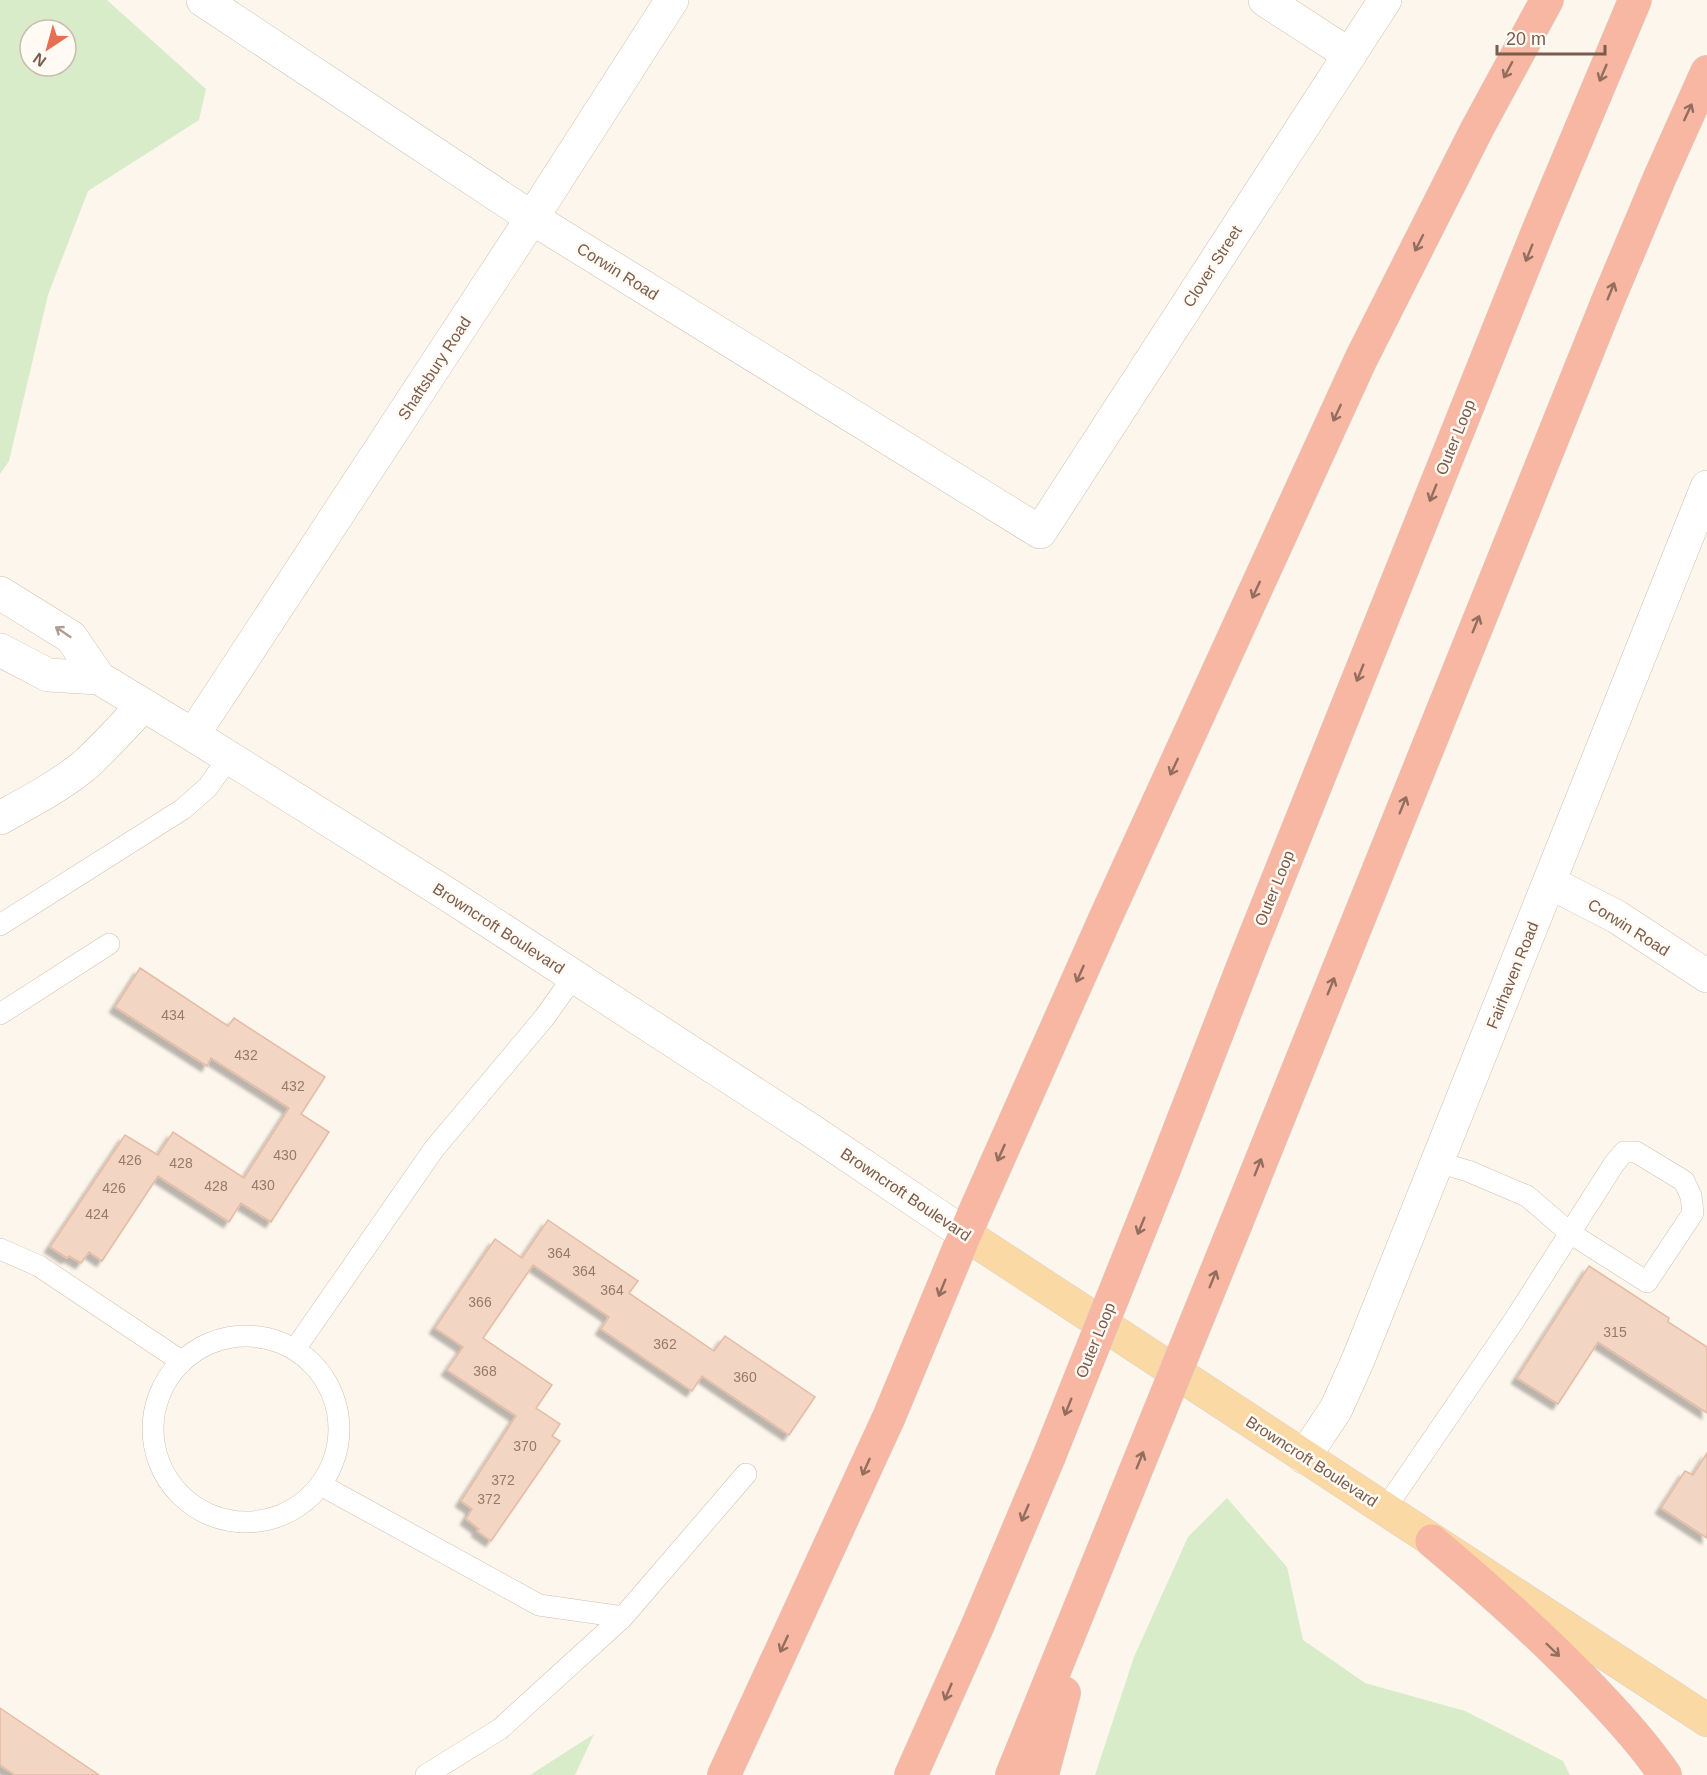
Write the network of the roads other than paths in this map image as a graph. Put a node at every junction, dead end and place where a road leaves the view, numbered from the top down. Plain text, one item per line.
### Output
1 (203, 0) edge
2 (672, 0) edge
3 (1266, 0) edge
4 (1385, 0) edge
5 (1547, 0) edge
6 (1635, 0) edge
7 (1350, 55) junction
8 (1707, 72) edge
9 (532, 218) junction
10 (1707, 487) edge
11 (1040, 532) joint
12 (0, 593) edge
13 (0, 650) edge
14 (99, 678) junction
15 (143, 705) junction
16 (193, 735) junction
17 (229, 757) junction
18 (0, 818) edge
19 (1550, 882) junction
20 (0, 925) edge
21 (109, 944) dead end
22 (574, 976) junction
23 (1707, 976) edge
24 (0, 1014) edge
25 (1437, 1162) junction
26 (1570, 1233) junction
27 (965, 1234) junction
28 (0, 1249) edge
29 (295, 1349) junction
30 (181, 1361) junction
31 (1304, 1457) junction
32 (746, 1474) dead end
33 (321, 1485) junction
34 (1385, 1509) junction
35 (1118, 1514) junction
36 (1432, 1541) junction
37 (622, 1617) junction
38 (1707, 1720) edge
39 (426, 1775) edge
40 (724, 1775) edge
41 (911, 1775) edge
42 (1012, 1775) edge
43 (1042, 1775) edge
44 (1665, 1775) edge

1 - 9 street, Corwin Road
2 - 9 street, Shaftsbury Road
3 - 7 street
4 - 7 street, Clover Street
5 -> 27 highway
6 -> 41 highway, Outer Loop, bridge
7 - 11 street, Clover Street
35 -> 8 highway, bridge
9 - 11 street, Corwin Road
9 - 16 street, Shaftsbury Road
10 - 19 street, Fairhaven Road
14 -> 12 street, Browncroft Boulevard
13 - 14 street, Browncroft Boulevard
14 - 15 street, Browncroft Boulevard
15 - 16 street, Browncroft Boulevard
15 - 18 street
16 - 17 street, Browncroft Boulevard
17 - 20 lane
17 - 22 street, Browncroft Boulevard
19 - 23 street, Corwin Road
19 - 25 street, Fairhaven Road
21 - 24 lane
22 - 27 street, Browncroft Boulevard
22 - 29 lane
25 - 26 lane
25 - 31 street, Fairhaven Road
26 - 26 lane
26 - 34 lane
27 - 31 main road, Browncroft Boulevard
27 -> 40 highway
28 - 30 lane
29 - 30 lane
29 - 33 lane
30 - 33 lane
31 - 34 main road, Browncroft Boulevard
32 - 37 lane
33 - 37 lane
34 - 36 main road, Browncroft Boulevard
35 - 42 highway
35 - 43 highway
36 - 38 main road, Browncroft Boulevard
36 -> 44 highway
37 - 39 lane

